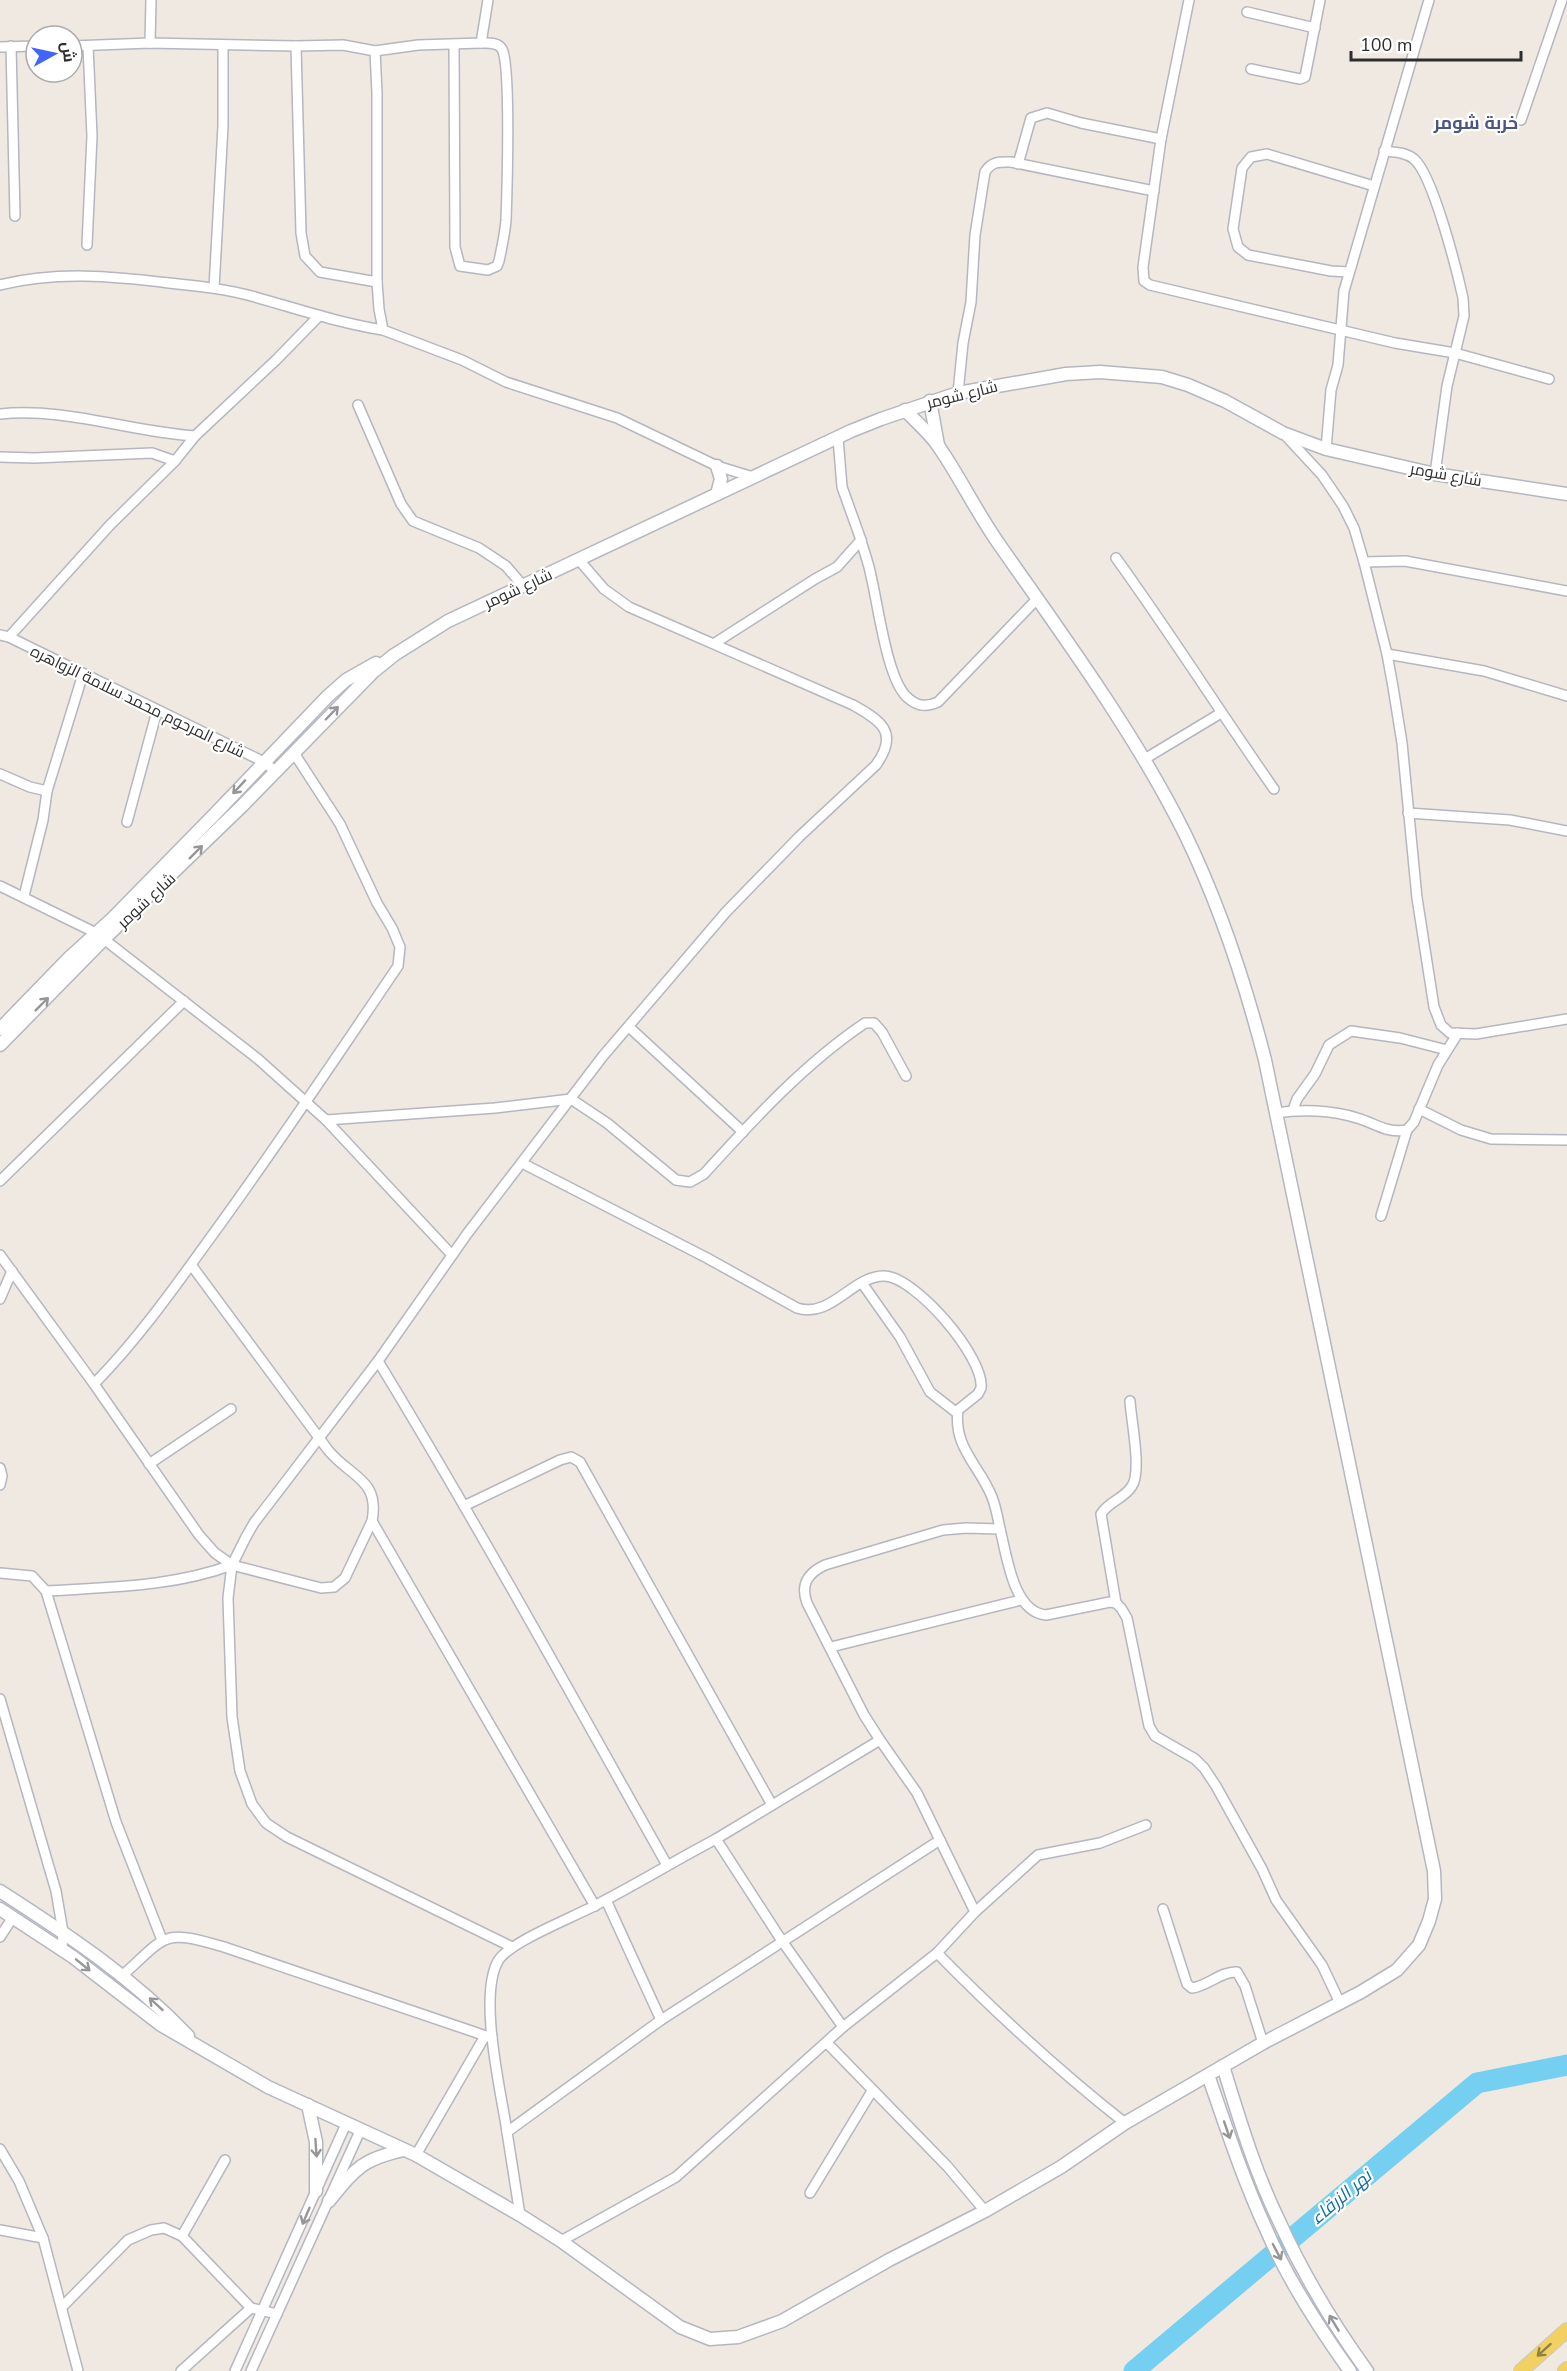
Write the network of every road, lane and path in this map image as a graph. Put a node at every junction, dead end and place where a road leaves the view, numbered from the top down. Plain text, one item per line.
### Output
1 (151, 0) edge
2 (488, 0) edge
3 (1189, 0) edge
4 (1320, 0) edge
5 (1429, 0) edge
6 (1562, 0) edge
7 (1247, 12) dead end
8 (1314, 28) junction
9 (150, 43) junction
10 (481, 43) junction
11 (223, 45) junction
12 (454, 45) junction
13 (11, 46) junction
14 (24, 46) edge
15 (84, 46) edge
16 (88, 46) junction
17 (296, 46) junction
18 (0, 47) edge
19 (375, 51) junction
20 (1251, 69) dead end
21 (1521, 120) dead end
22 (1161, 139) junction
23 (1383, 151) junction
24 (1018, 164) junction
25 (1374, 186) junction
26 (1154, 191) junction
27 (15, 216) dead end
28 (87, 245) dead end
29 (1349, 272) junction
30 (377, 282) junction
31 (0, 285) edge
32 (214, 288) junction
33 (318, 317) junction
34 (1341, 329) junction
35 (383, 330) junction
36 (1455, 353) junction
37 (1549, 379) dead end
38 (958, 393) junction
39 (930, 401) junction
40 (358, 405) dead end
41 (905, 410) junction
42 (0, 414) edge
43 (1283, 433) junction
44 (195, 436) junction
45 (838, 438) junction
46 (938, 446) junction
47 (1326, 449) junction
48 (0, 457) edge
49 (175, 461) junction
50 (717, 466) junction
51 (1435, 474) junction
52 (753, 477) junction
53 (717, 494) junction
54 (1567, 494) edge
55 (861, 540) junction
56 (1116, 558) dead end
57 (579, 560) junction
58 (1364, 562) junction
59 (523, 586) junction
60 (1567, 591) edge
61 (1036, 599) junction
62 (5, 636) edge
63 (715, 643) junction
64 (1387, 654) junction
65 (394, 655) junction
66 (83, 674) junction
67 (1567, 696) edge
68 (157, 711) junction
69 (1221, 713) junction
70 (294, 753) junction
71 (1143, 760) junction
72 (264, 762) junction
73 (275, 771) junction
74 (0, 774) edge
75 (1274, 789) dead end
76 (47, 791) junction
77 (1408, 813) junction
78 (127, 822) dead end
79 (1567, 831) edge
80 (0, 886) edge
81 (24, 896) junction
82 (100, 936) junction
83 (184, 1001) junction
84 (1567, 1018) edge
85 (629, 1027) junction
86 (0, 1029) edge
87 (1458, 1033) junction
88 (0, 1045) edge
89 (1447, 1050) junction
90 (906, 1076) dead end
91 (571, 1099) junction
92 (307, 1102) junction
93 (1419, 1109) junction
94 (1293, 1110) junction
95 (1276, 1113) junction
96 (326, 1120) junction
97 (1407, 1130) junction
98 (742, 1132) junction
99 (1567, 1140) edge
100 (522, 1163) junction
101 (0, 1181) edge
102 (1381, 1216) dead end
103 (0, 1255) edge
104 (452, 1255) junction
105 (192, 1266) junction
106 (12, 1271) junction
107 (862, 1283) junction
108 (0, 1299) edge
109 (378, 1361) junction
110 (94, 1384) junction
111 (1130, 1401) dead end
112 (231, 1409) dead end
113 (957, 1413) junction
114 (319, 1438) junction
115 (149, 1464) junction
116 (0, 1468) edge
117 (0, 1485) edge
118 (464, 1506) junction
119 (372, 1521) junction
120 (1000, 1529) junction
121 (232, 1565) junction
122 (0, 1573) edge
123 (46, 1591) junction
124 (1021, 1600) junction
125 (1116, 1603) junction
126 (831, 1647) junction
127 (0, 1699) edge
128 (880, 1740) junction
129 (772, 1805) junction
130 (1146, 1825) dead end
131 (716, 1839) junction
132 (940, 1840) junction
133 (667, 1865) junction
134 (0, 1891) edge
135 (606, 1900) junction
136 (595, 1906) junction
137 (0, 1909) edge
138 (1163, 1909) dead end
139 (975, 1912) junction
140 (14, 1917) junction
141 (63, 1932) junction
142 (0, 1937) edge
143 (162, 1940) junction
144 (782, 1941) junction
145 (512, 1947) junction
146 (62, 1949) junction
147 (937, 1953) junction
148 (123, 1975) junction
149 (1340, 2003) junction
150 (661, 2020) junction
151 (843, 2027) junction
152 (489, 2037) junction
153 (827, 2043) junction
154 (1263, 2043) junction
155 (197, 2046) junction
156 (1223, 2066) junction
157 (1208, 2075) junction
158 (872, 2091) junction
159 (308, 2105) junction
160 (1125, 2122) junction
161 (346, 2124) junction
162 (360, 2131) junction
163 (507, 2132) junction
164 (0, 2149) edge
165 (410, 2153) junction
166 (225, 2160) dead end
167 (316, 2191) junction
168 (810, 2193) dead end
169 (329, 2201) junction
170 (985, 2211) junction
171 (520, 2215) junction
172 (0, 2230) edge
173 (182, 2236) junction
174 (43, 2238) junction
175 (561, 2241) junction
176 (63, 2306) junction
177 (251, 2308) junction
178 (264, 2310) junction
179 (277, 2314) junction
180 (1567, 2330) edge
181 (78, 2371) edge
182 (181, 2371) edge
183 (236, 2371) edge
184 (251, 2371) edge
185 (1350, 2371) edge
186 (1367, 2371) edge
187 (1521, 2371) edge

1 - 9 street
2 - 10 street
3 - 22 street
4 - 8 street
5 - 23 street
6 - 21 street
7 - 8 street
8 - 20 street
9 - 11 street
9 - 16 street
10 - 12 street
10 - 12 street
11 - 17 street
11 - 32 street
12 - 19 street
13 - 14 street
13 - 18 street
13 - 27 street
15 - 16 street
16 - 28 street
17 - 19 street
17 - 30 street
19 - 30 street
22 - 24 street
22 - 26 street
23 - 25 street
23 - 36 street
24 - 26 street
24 - 38 street
25 - 29 street
25 - 29 street
26 - 34 street
29 - 34 street
30 - 35 street
31 - 32 street
32 - 33 street
33 - 35 street
33 - 44 street
34 - 36 street
34 - 47 street
35 - 50 street
36 - 37 street
36 - 51 street
38 - 39 street, شارع شومر
38 - 43 street, شارع شومر
39 - 41 street, شارع شومر
39 - 46 street
40 - 59 street
41 - 45 street, شارع شومر
41 - 46 street
42 - 44 street
43 - 47 street, شارع شومر
43 - 58 street
44 - 49 street
45 - 52 street, شارع شومر
45 - 55 street
46 - 61 street
47 - 51 street, شارع شومر
48 - 49 street
49 - 62 street
50 - 52 street
50 - 53 street
51 - 54 street, شارع شومر
52 - 53 street, شارع شومر
53 - 57 street, شارع شومر
55 - 61 street
55 - 63 street
56 - 69 street
57 - 59 street, شارع شومر
57 - 63 street
58 - 60 street
58 - 64 street
59 - 65 street, شارع شومر
61 - 71 street
62 - 66 street, شارع المرحوم محمد سلامة الزواهره
63 - 85 street
64 - 67 street
64 - 77 street
70 -> 65 street, شارع شومر
65 - 72 street, شارع شومر
66 - 68 street, شارع المرحوم محمد سلامة الزواهره
66 - 76 street
68 - 72 street, شارع المرحوم محمد سلامة الزواهره
68 - 78 street
69 - 71 street
69 - 75 street
70 - 73 street, شارع شومر
70 - 92 street
71 - 95 street
72 - 73 street, شارع المرحوم محمد سلامة الزواهره
72 -> 82 street, شارع شومر
82 -> 73 street, شارع شومر
74 - 76 street
76 - 81 street
77 - 79 street
77 - 87 street
80 - 81 street
81 - 82 street
82 - 83 street
82 - 86 street, شارع شومر
88 -> 82 street, شارع شومر
83 - 92 street
83 - 101 street
84 - 87 street
85 - 91 street
85 - 98 street
87 - 89 street
89 - 93 street
89 - 94 street
90 - 98 street
91 - 96 street
91 - 98 street
91 - 100 street
92 - 96 street
92 - 105 street
93 - 97 street
93 - 99 street
94 - 95 street
94 - 97 street
95 - 149 street
96 - 104 street
97 - 102 street
100 - 104 street
100 - 107 street
103 - 106 street
104 - 109 street
105 - 110 street
105 - 114 street
106 - 108 street
106 - 110 street
107 - 113 street
107 - 113 street
109 - 114 street
109 - 118 street
110 - 115 street
111 - 125 street
112 - 115 street
113 - 120 street
114 - 119 street
114 - 121 street
115 - 121 street
116 - 117 street
118 - 129 street
118 - 133 street
119 - 121 street
119 - 136 street
120 - 124 street
120 - 126 street
121 - 123 street
121 - 145 street
122 - 123 street
123 - 143 street
124 - 125 street
124 - 126 street
125 - 149 street
126 - 128 street
127 - 141 street
128 - 129 street
128 - 132 street
129 - 131 street
130 - 139 street
131 - 133 street
131 - 144 street
132 - 139 street
132 - 144 street
133 - 135 street
134 - 141 street
135 - 136 street
135 - 150 street
136 - 145 street
137 - 140 street
138 - 154 street
139 - 147 street
140 - 142 street
140 - 146 street
141 - 146 street
141 - 148 street
143 - 148 street
143 - 152 street
144 - 150 street
144 - 151 street
145 - 152 street
146 -> 155 street
147 - 151 street
147 - 160 street
155 -> 148 street
149 - 154 street
150 - 163 street
151 - 153 street
152 - 163 street
152 - 165 street
153 - 158 street
153 - 175 street
154 - 156 street
155 - 159 street
156 - 157 street
186 -> 156 street
157 - 160 street
157 -> 185 street
158 - 168 street
158 - 170 street
159 - 161 street
159 -> 167 street
160 - 170 street
161 - 162 street
161 - 167 street
162 - 165 street
162 - 169 street
163 - 171 street
164 - 174 street
165 - 169 street
165 - 171 street
166 - 173 street
167 -> 178 street
169 - 179 street
170 - 175 street
171 - 175 street
172 - 174 street
173 - 176 street
173 - 177 street
174 - 176 street
176 - 181 street
177 - 178 street
177 - 182 street
178 - 179 street
178 - 183 street
179 - 184 street
180 -> 187 main road

